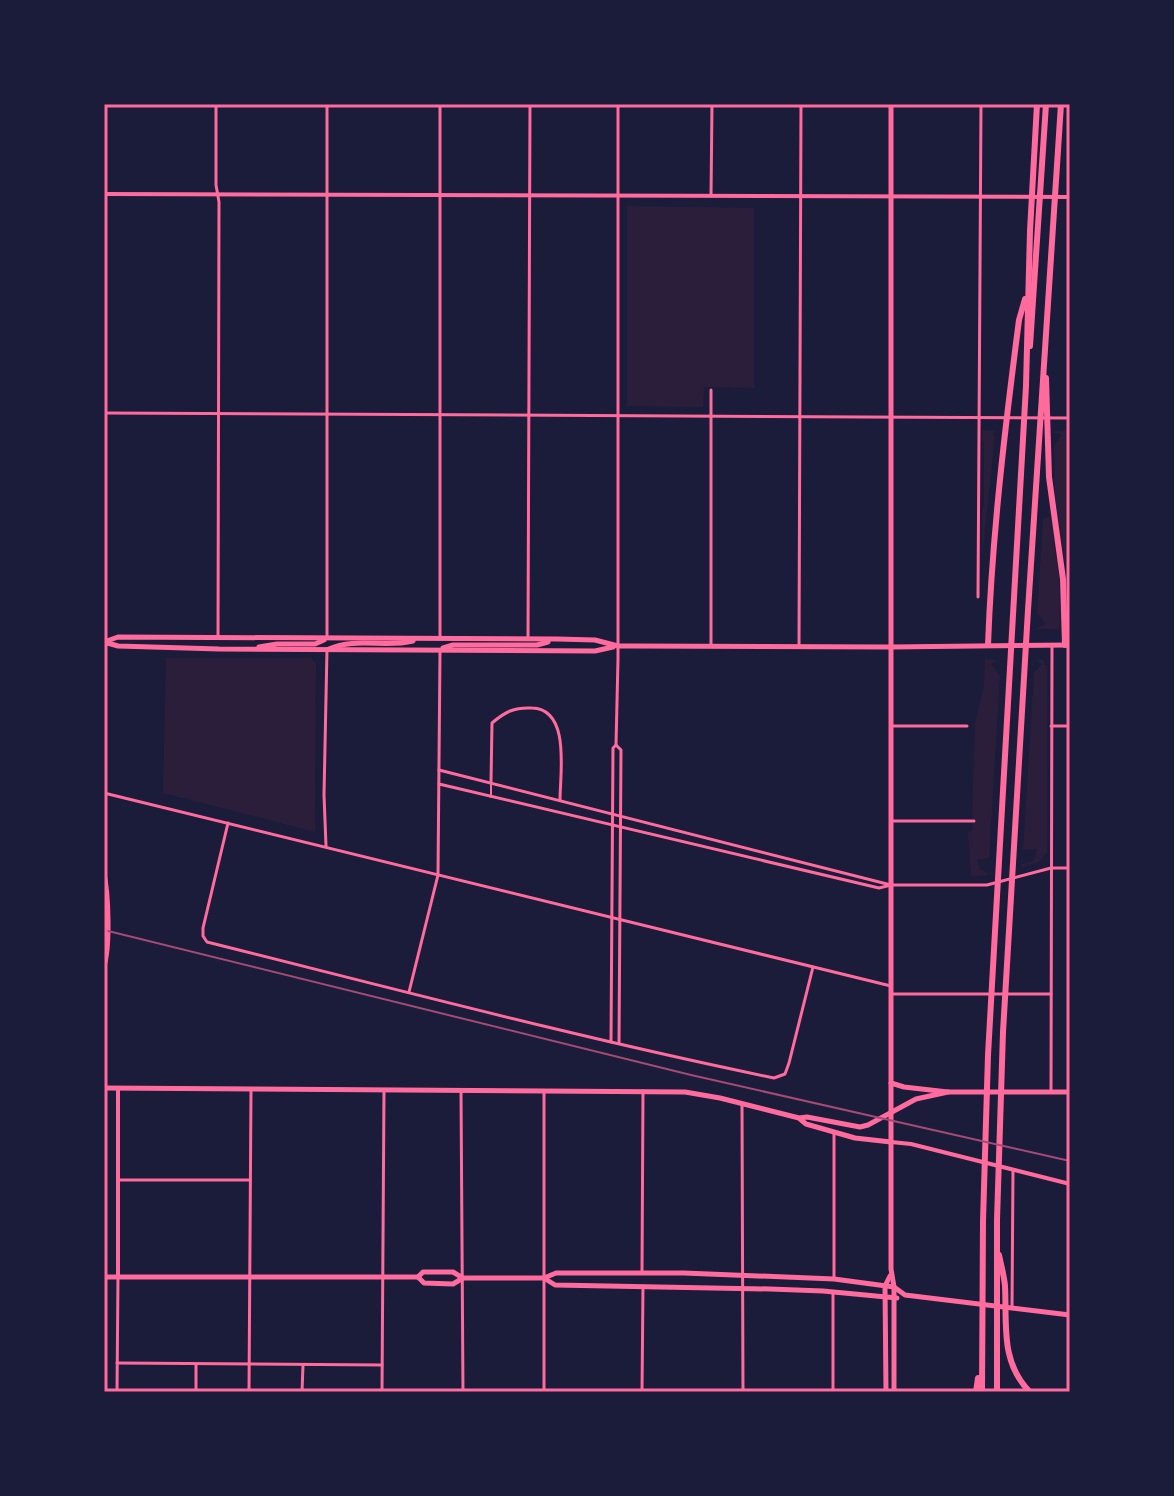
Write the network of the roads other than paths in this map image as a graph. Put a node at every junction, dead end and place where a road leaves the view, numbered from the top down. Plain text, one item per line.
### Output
1 (105, 104) edge
2 (216, 104) edge
3 (327, 104) edge
4 (440, 104) edge
5 (530, 104) edge
6 (618, 104) edge
7 (712, 104) edge
8 (801, 104) edge
9 (891, 104) edge
10 (981, 104) edge
11 (1037, 104) edge
12 (1046, 104) edge
13 (1061, 104) edge
14 (1038, 164) junction
15 (104, 194) edge
16 (217, 194) junction
17 (326, 195) junction
18 (440, 195) junction
19 (529, 195) junction
20 (619, 196) junction
21 (711, 196) junction
22 (801, 197) junction
23 (891, 197) junction
24 (981, 197) junction
25 (1070, 197) edge
26 (1034, 230) junction
27 (104, 270) edge
28 (1028, 288) junction
29 (1026, 386) junction
30 (1044, 387) junction
31 (711, 390) dead end
32 (104, 413) edge
33 (219, 413) junction
34 (328, 414) junction
35 (440, 414) junction
36 (529, 414) junction
37 (618, 415) junction
38 (711, 416) junction
39 (890, 416) junction
40 (800, 417) junction
41 (979, 418) junction
42 (1070, 418) edge
43 (978, 597) dead end
44 (218, 638) junction
45 (327, 638) junction
46 (422, 639) junction
47 (440, 639) junction
48 (528, 639) junction
49 (557, 639) junction
50 (104, 642) edge
51 (988, 645) junction
52 (1052, 645) junction
53 (1067, 645) edge
54 (618, 646) junction
55 (711, 646) junction
56 (799, 647) junction
57 (891, 647) junction
58 (246, 649) junction
59 (327, 649) junction
60 (440, 650) junction
61 (891, 726) junction
62 (967, 726) dead end
63 (1051, 726) junction
64 (1070, 726) edge
65 (616, 745) junction
66 (439, 770) junction
67 (491, 782) junction
68 (439, 784) junction
69 (104, 793) edge
70 (491, 797) junction
71 (560, 800) junction
72 (612, 813) junction
73 (621, 815) junction
74 (891, 821) junction
75 (974, 821) dead end
76 (228, 823) junction
77 (612, 824) junction
78 (621, 826) junction
79 (326, 847) junction
80 (1051, 868) junction
81 (1070, 868) edge
82 (104, 871) edge
83 (438, 875) junction
84 (891, 885) junction
85 (612, 918) junction
86 (620, 920) junction
87 (813, 967) junction
88 (104, 968) edge
89 (891, 986) junction
90 (409, 992) junction
91 (891, 994) junction
92 (1051, 994) junction
93 (611, 1042) junction
94 (619, 1044) junction
95 (891, 1083) junction
96 (104, 1088) edge
97 (118, 1089) junction
98 (251, 1090) junction
99 (384, 1090) junction
100 (461, 1091) junction
101 (544, 1091) junction
102 (643, 1091) junction
103 (948, 1092) junction
104 (1051, 1092) junction
105 (1070, 1092) edge
106 (742, 1104) junction
107 (891, 1112) junction
108 (799, 1118) junction
109 (834, 1133) junction
110 (891, 1142) junction
111 (1013, 1170) junction
112 (118, 1180) junction
113 (251, 1180) junction
114 (1070, 1184) edge
115 (996, 1244) junction
116 (642, 1273) junction
117 (743, 1275) junction
118 (891, 1275) junction
119 (118, 1276) junction
120 (104, 1277) edge
121 (250, 1277) junction
122 (383, 1277) junction
123 (418, 1277) junction
124 (463, 1278) junction
125 (544, 1278) junction
126 (834, 1279) junction
127 (643, 1286) junction
128 (885, 1286) junction
129 (894, 1287) junction
130 (743, 1288) junction
131 (833, 1292) junction
132 (905, 1295) junction
133 (886, 1298) junction
134 (894, 1299) junction
135 (1012, 1308) junction
136 (1070, 1315) edge
137 (117, 1363) junction
138 (196, 1364) junction
139 (250, 1364) junction
140 (303, 1365) junction
141 (383, 1365) junction
142 (117, 1392) edge
143 (196, 1392) edge
144 (249, 1392) edge
145 (302, 1392) edge
146 (382, 1392) edge
147 (463, 1392) edge
148 (544, 1392) edge
149 (642, 1392) edge
150 (743, 1392) edge
151 (833, 1392) edge
152 (886, 1392) edge
153 (894, 1392) edge
154 (979, 1392) edge
155 (997, 1392) edge
156 (1030, 1392) edge

1 - 15 street
2 - 16 street
3 - 17 street
4 - 18 street
5 - 19 street
6 - 20 street
7 - 21 street
8 - 22 street
9 - 23 main road
10 - 24 street
11 - 14 highway
12 - 14 highway
13 - 30 highway
14 - 26 highway
15 - 16 street
15 - 27 street
16 - 17 street
16 - 33 street
17 - 18 street
17 - 34 street
18 - 19 street
18 - 35 street
19 - 20 street
19 - 36 street
20 - 21 street
20 - 37 street
21 - 22 street
22 - 23 street
22 - 40 street
23 - 24 street
23 - 39 main road
24 - 25 street
24 - 41 street
26 - 28 highway
26 - 29 highway
28 - 29 highway
28 - 51 highway
29 - 154 highway
30 - 53 highway
30 - 115 highway
31 - 38 street
32 - 33 street
33 - 34 street
33 - 44 street
34 - 35 street
34 - 45 street
35 - 36 street
35 - 47 street
36 - 37 street
36 - 48 street
37 - 38 street
37 - 54 street
38 - 40 street
38 - 55 street
39 - 40 street
39 - 41 street
39 - 57 main road
40 - 56 street
41 - 42 street
41 - 43 street
44 - 45 main road
44 - 50 main road
45 - 46 main road
45 - 58 main road
46 - 47 main road
46 - 59 main road
47 - 48 main road
48 - 49 main road
49 - 54 main road
49 - 60 main road
50 - 58 main road
51 - 52 main road
51 - 57 main road
52 - 53 main road
52 - 63 street
54 - 55 main road
54 - 60 main road
54 - 65 street
55 - 56 main road
56 - 57 main road
57 - 61 main road
58 - 59 main road
59 - 60 main road
59 - 79 street
60 - 66 street
61 - 62 street
61 - 74 main road
63 - 64 street
63 - 80 street
65 - 72 street
65 - 73 street
66 - 67 street
66 - 68 street
67 - 70 street
67 - 71 street
67 - 71 street
68 - 70 street
68 - 83 street
69 - 76 street
70 - 77 street
71 - 72 street
72 - 73 street
72 - 77 street
73 - 78 street
73 - 84 street
74 - 75 street
74 - 84 main road
76 - 79 street
76 - 90 street
77 - 78 street
77 - 85 street
78 - 84 street
78 - 86 street
79 - 83 street
80 - 81 street
80 - 84 street
80 - 92 street
82 - 88 street
83 - 85 street
83 - 90 street
84 - 89 main road
85 - 86 street
85 - 93 street
86 - 87 street
86 - 94 street
87 - 89 street
87 - 94 street
89 - 91 main road
90 - 93 street
91 - 92 street
91 - 95 main road
92 - 104 street
93 - 94 street
95 - 103 main road
95 - 107 main road
96 - 97 main road
97 - 98 main road
97 - 112 street
98 - 99 main road
98 - 113 street
99 - 100 main road
99 - 122 street
100 - 101 main road
100 - 124 street
101 - 102 main road
101 - 125 street
102 - 106 main road
102 - 116 street
103 - 104 main road
103 - 107 main road
104 - 105 main road
106 - 108 main road
106 - 117 street
107 - 108 main road
107 - 110 main road
108 - 109 main road
109 - 110 main road
109 - 126 street
110 - 111 street
110 - 118 main road
111 - 114 street
111 - 135 street
112 - 113 street
112 - 119 street
113 - 121 street
115 - 155 highway
115 - 156 highway
116 - 117 main road
116 - 125 main road
117 - 126 main road
117 - 130 street
118 - 128 main road
118 - 129 main road
119 - 120 main road
119 - 121 main road
119 - 137 street
121 - 122 main road
121 - 139 street
122 - 123 main road
122 - 141 street
123 - 124 main road
123 - 124 main road
124 - 125 main road
124 - 147 street
125 - 127 main road
125 - 148 street
126 - 128 main road
127 - 130 main road
127 - 149 street
128 - 129 main road
128 - 133 main road
129 - 132 main road
129 - 134 main road
130 - 131 main road
130 - 150 street
131 - 133 main road
131 - 151 street
132 - 134 main road
132 - 135 main road
133 - 134 main road
133 - 152 main road
134 - 153 main road
135 - 136 main road
137 - 138 street
137 - 142 street
138 - 139 street
138 - 143 street
139 - 140 street
139 - 144 street
140 - 141 street
140 - 145 street
141 - 146 street

